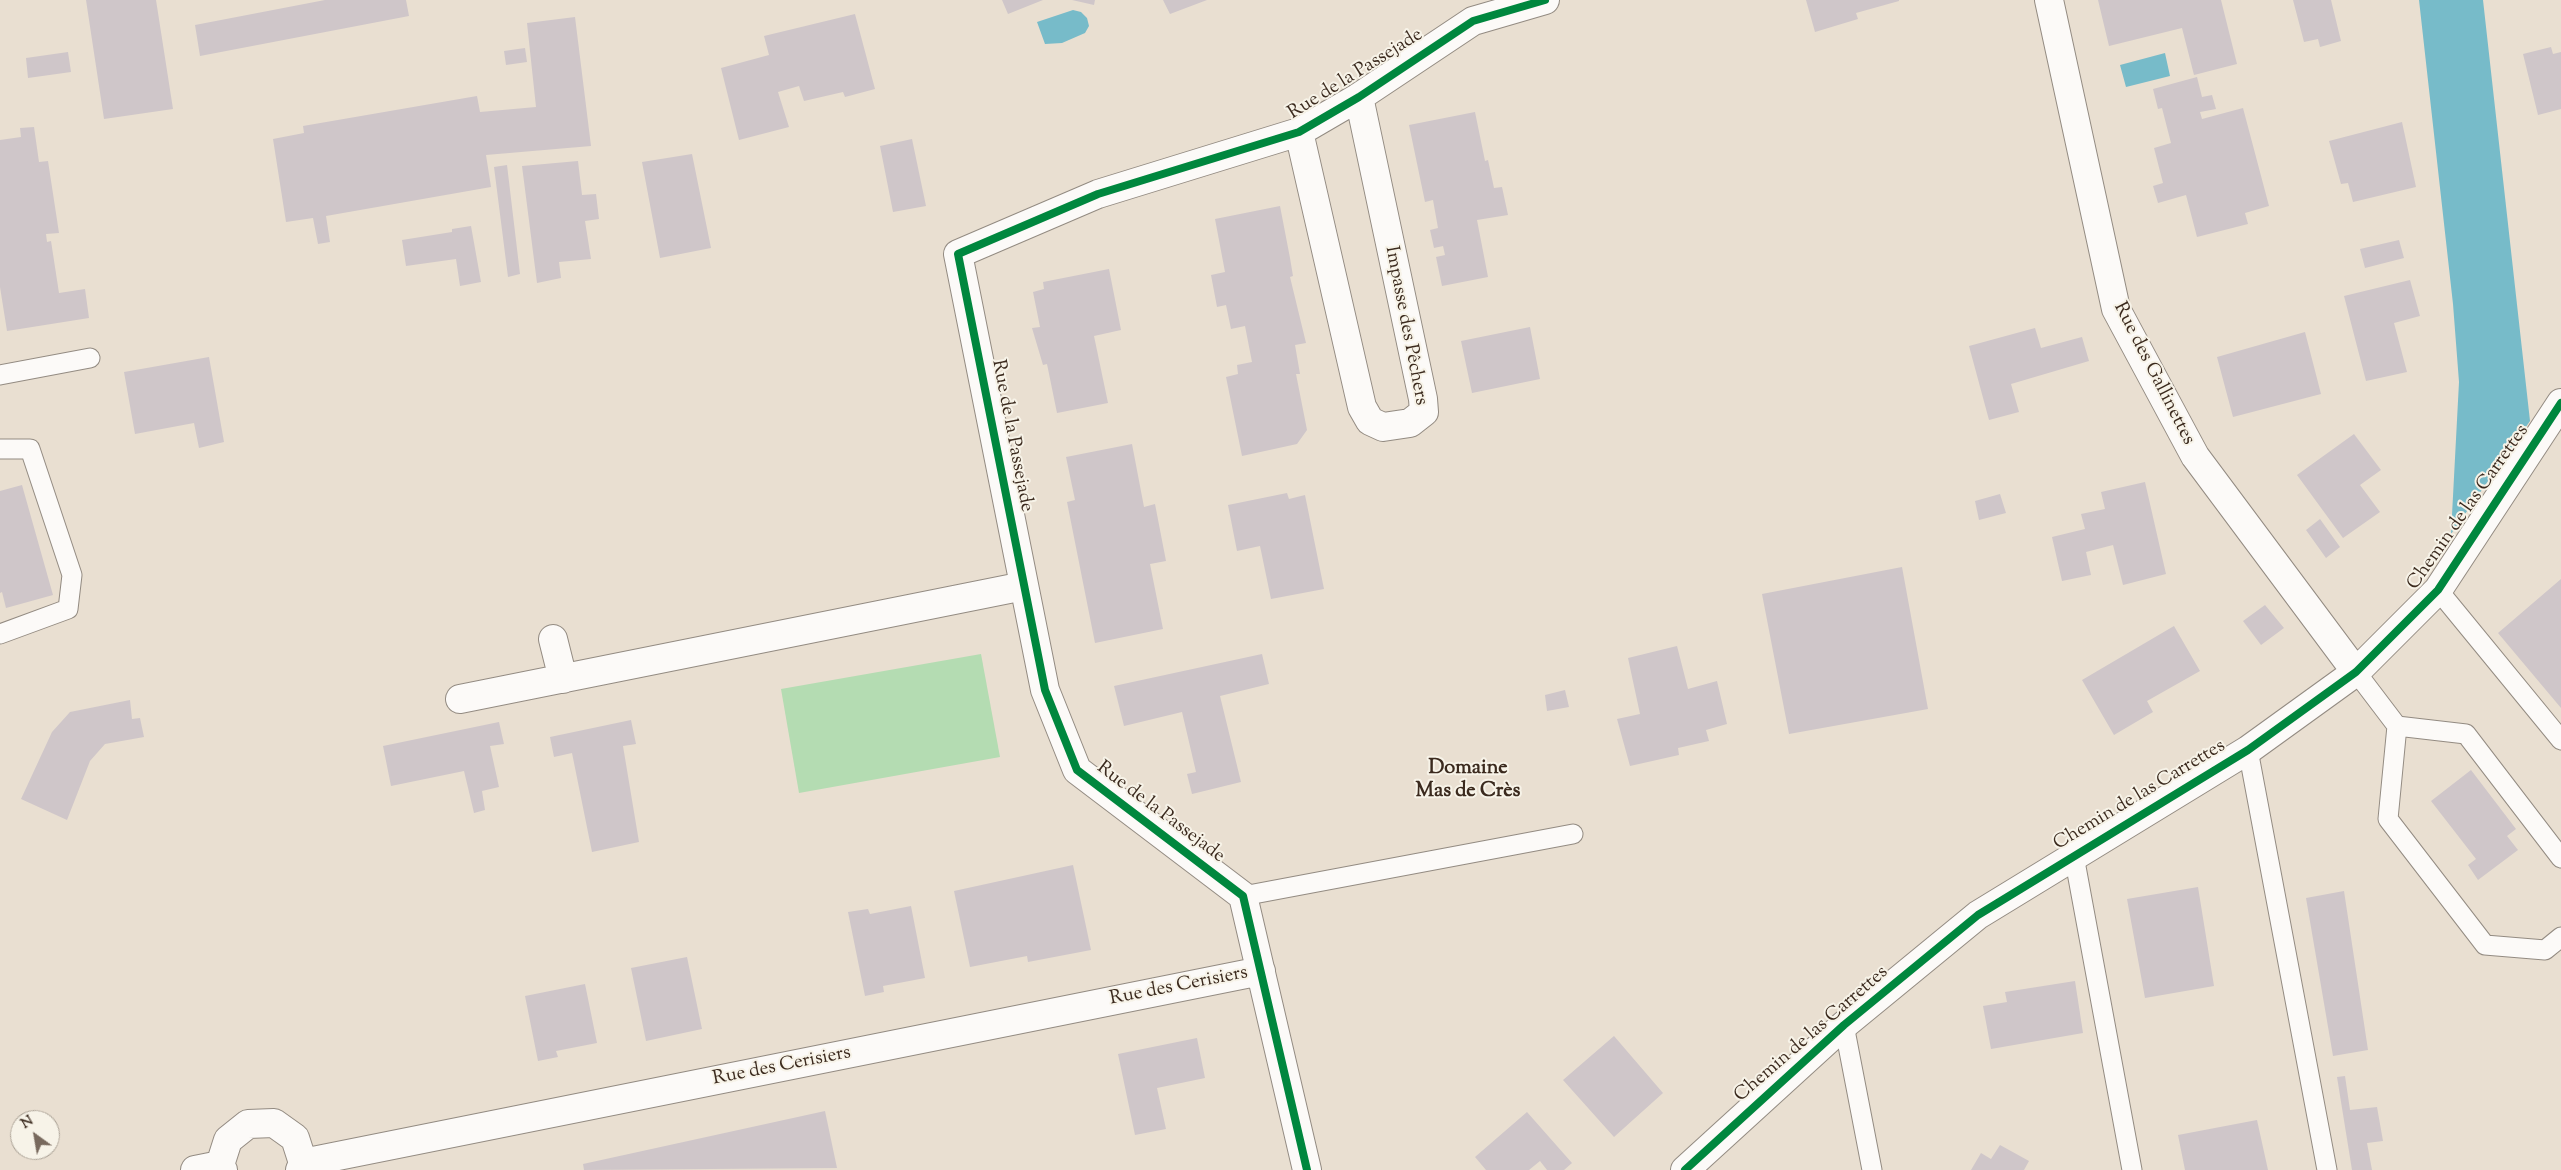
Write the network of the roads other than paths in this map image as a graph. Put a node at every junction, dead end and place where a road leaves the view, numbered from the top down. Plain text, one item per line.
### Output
1 (1545, 0) edge
2 (2049, 0) edge
3 (1358, 97) junction
4 (1299, 132) junction
5 (90, 358) dead end
6 (0, 375) edge
7 (2561, 403) edge
8 (0, 449) edge
9 (1024, 586) junction
10 (2438, 590) junction
11 (0, 634) edge
12 (553, 639) dead end
13 (2356, 672) junction
14 (563, 679) junction
15 (460, 699) dead end
16 (2397, 726) junction
17 (2561, 740) edge
18 (2248, 750) junction
19 (1574, 834) dead end
20 (2074, 856) junction
21 (2561, 858) edge
22 (1243, 896) junction
23 (2561, 937) edge
24 (1261, 971) junction
25 (1844, 1025) junction
26 (302, 1166) edge
27 (213, 1168) edge
28 (1307, 1170) edge
29 (1685, 1170) edge
30 (1872, 1170) edge
31 (2132, 1170) edge
32 (2326, 1170) edge

1 - 3 street, Rue de la Passejade
2 - 13 street, Rue des Gallinettes
3 - 4 street, Rue de la Passejade
3 - 4 street, Impasse des Pêchers
4 - 9 street, Rue de la Passejade
5 - 6 lane
7 - 10 street, Chemin de las Carrettes
8 - 11 lane
9 - 14 street
9 - 22 street, Rue de la Passejade
10 - 13 street, Chemin de las Carrettes
10 - 17 lane
12 - 14 street
13 - 16 lane
13 - 18 street, Chemin de las Carrettes
14 - 15 street
16 - 21 lane
16 - 23 lane
18 - 20 street, Chemin de las Carrettes
18 - 32 lane
19 - 22 lane
20 - 25 street, Chemin de las Carrettes
20 - 31 lane
22 - 24 street
24 - 26 street, Rue des Cerisiers
24 - 28 street
25 - 29 street, Chemin de las Carrettes
25 - 30 lane
26 - 27 street

